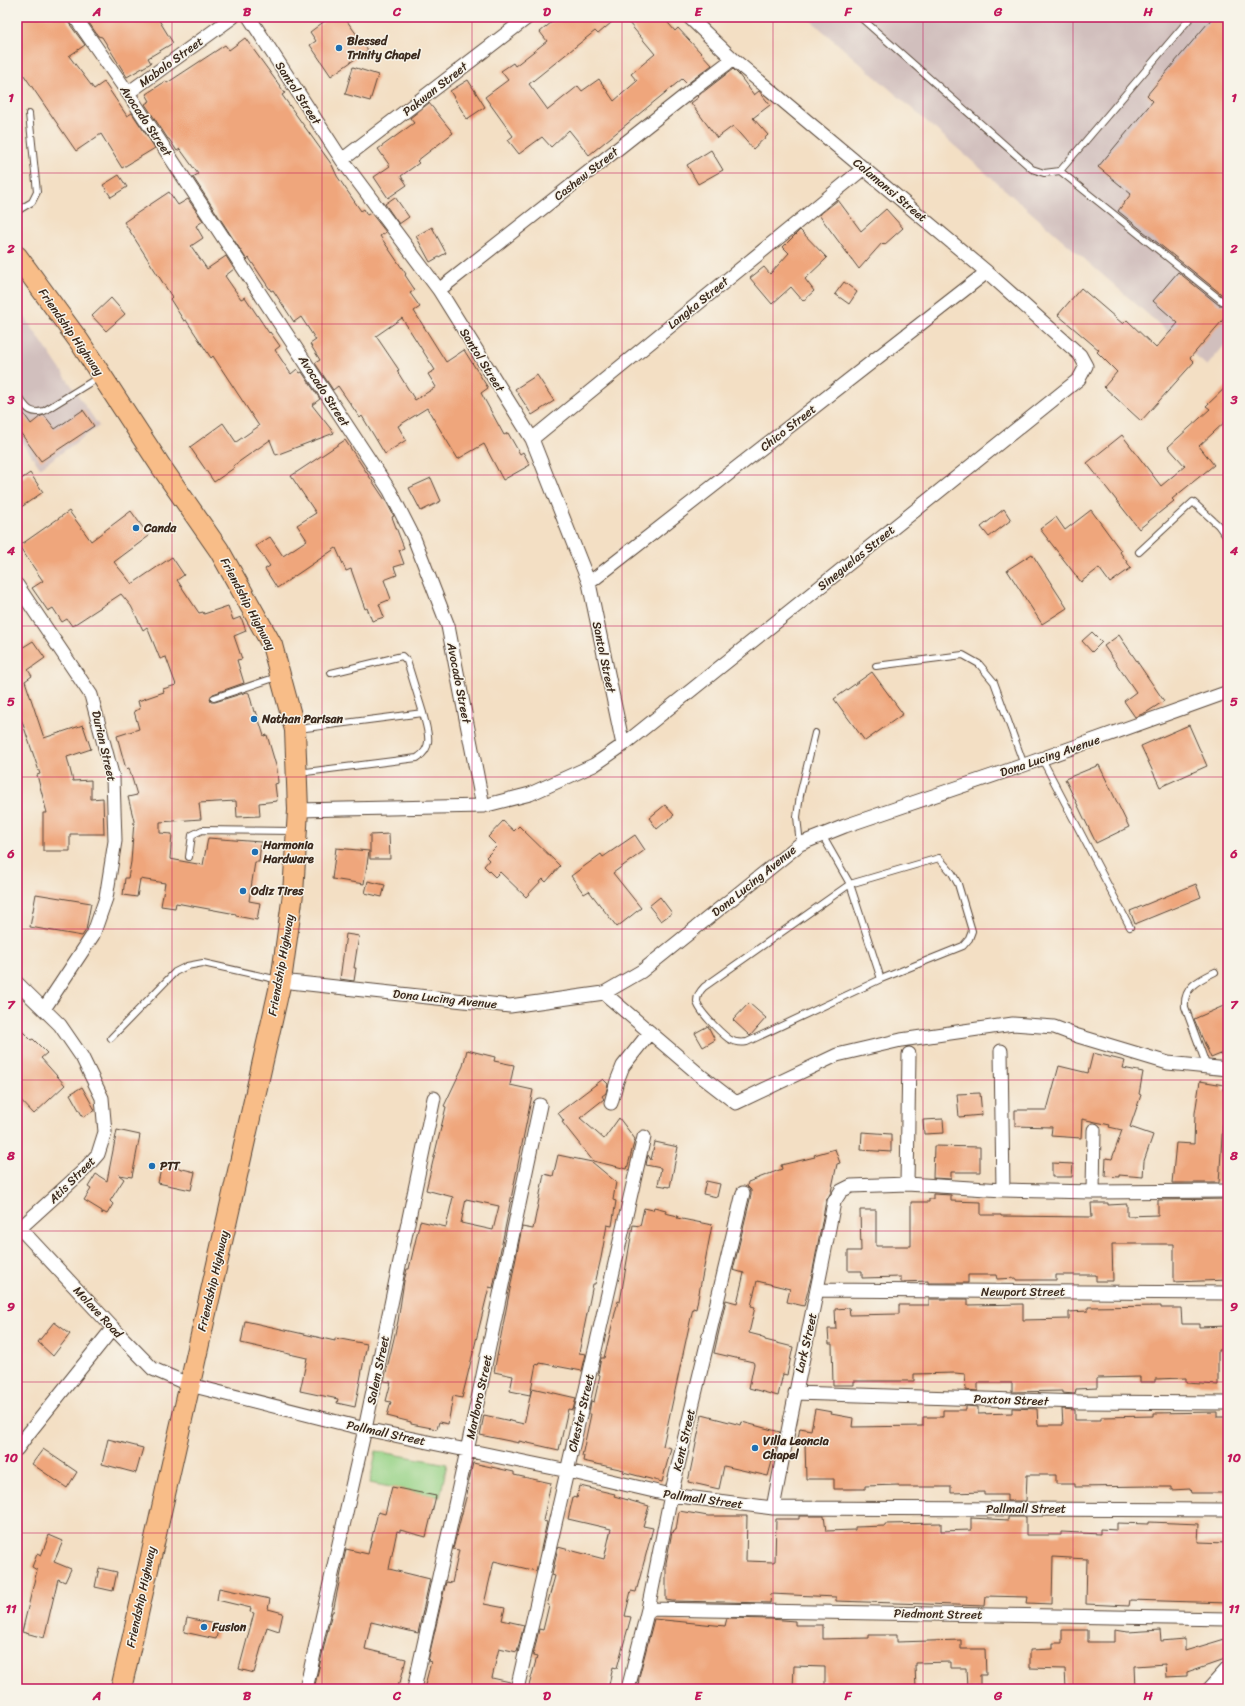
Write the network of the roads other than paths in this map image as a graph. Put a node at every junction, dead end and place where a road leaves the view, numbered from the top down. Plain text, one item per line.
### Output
1 (75, 17) edge
2 (233, 17) edge
3 (249, 17) edge
4 (528, 17) edge
5 (689, 17) edge
6 (860, 17) edge
7 (1191, 17) edge
8 (733, 59) junction
9 (128, 93) junction
10 (29, 114) dead end
11 (342, 160) junction
12 (864, 168) junction
13 (1060, 171) junction
14 (17, 211) edge
15 (17, 256) edge
16 (987, 272) junction
17 (439, 290) junction
18 (1222, 301) dead end
19 (1086, 366) joint
20 (101, 376) junction
21 (17, 395) edge
22 (532, 439) junction
23 (1228, 539) edge
24 (1139, 552) dead end
25 (589, 583) junction
26 (17, 584) edge
27 (876, 666) dead end
28 (331, 673) dead end
29 (281, 676) junction
30 (1228, 692) edge
31 (214, 698) dead end
32 (423, 713) junction
33 (294, 730) junction
34 (815, 733) dead end
35 (623, 745) junction
36 (1042, 759) junction
37 (1024, 765) junction
38 (297, 773) junction
39 (483, 806) junction
40 (298, 810) junction
41 (297, 831) junction
42 (822, 836) junction
43 (800, 844) junction
44 (189, 857) dead end
45 (850, 884) junction
46 (1130, 927) dead end
47 (1215, 972) dead end
48 (881, 979) junction
49 (280, 981) junction
50 (17, 983) edge
51 (604, 993) junction
52 (44, 1009) junction
53 (650, 1032) junction
54 (111, 1038) dead end
55 (1001, 1051) dead end
56 (909, 1054) dead end
57 (1207, 1067) junction
58 (1228, 1069) edge
59 (434, 1098) dead end
60 (611, 1103) dead end
61 (540, 1105) dead end
62 (1094, 1130) dead end
63 (644, 1137) dead end
64 (907, 1184) junction
65 (1003, 1190) junction
66 (1228, 1191) edge
67 (1093, 1192) junction
68 (743, 1193) dead end
69 (18, 1228) edge
70 (818, 1290) junction
71 (1228, 1293) edge
72 (113, 1328) junction
73 (190, 1385) junction
74 (795, 1393) junction
75 (1228, 1403) edge
76 (365, 1429) junction
77 (17, 1449) edge
78 (467, 1450) junction
79 (568, 1471) junction
80 (671, 1495) junction
81 (773, 1508) junction
82 (1228, 1510) edge
83 (648, 1609) junction
84 (1228, 1619) edge
85 (1228, 1668) edge
86 (121, 1689) edge
87 (306, 1689) edge
88 (414, 1689) edge
89 (517, 1689) edge
90 (628, 1689) edge
91 (1209, 1689) edge

1 - 9 street, Avocado Street
2 - 9 street, Mabolo Street
3 - 11 street, Santol Street
4 - 11 street, Pakwan Street
5 - 8 street, Calamansi Street
6 - 13 lane
7 - 13 lane
8 - 12 street, Calamansi Street
8 - 17 street, Cashew Street
9 - 39 street, Avocado Street
10 - 14 lane
11 - 17 street, Santol Street
12 - 16 street, Calamansi Street
12 - 22 street, Langka Street
13 - 18 lane
15 - 20 main road, Friendship Highway
16 - 19 street, Calamansi Street
16 - 25 street, Chico Street
17 - 22 street, Santol Street
19 - 35 street, Sineguelas Street
20 - 21 lane
20 - 29 main road, Friendship Highway
22 - 25 street, Santol Street
23 - 24 lane
25 - 35 street, Santol Street
26 - 52 street, Durian Street
27 - 37 lane
28 - 32 lane
29 - 31 lane
29 - 33 main road, Friendship Highway
30 - 36 street, Dona Lucing Avenue
32 - 33 lane
32 - 38 lane
33 - 38 main road, Friendship Highway
34 - 43 lane
35 - 39 street, Sineguelas Street
36 - 37 street, Dona Lucing Avenue
36 - 46 lane
37 - 42 street, Dona Lucing Avenue
38 - 40 main road, Friendship Highway
39 - 40 street, Sineguelas Street
40 - 41 main road, Friendship Highway
41 - 44 lane
41 - 49 main road, Friendship Highway
42 - 43 street, Dona Lucing Avenue
42 - 45 lane
43 - 51 street, Dona Lucing Avenue
45 - 48 lane
45 - 48 lane
45 - 48 lane
47 - 57 lane
49 - 51 street, Dona Lucing Avenue
49 - 54 lane
49 - 73 main road, Friendship Highway
50 - 52 street, Atis Street
51 - 53 street
52 - 69 street, Atis Street
53 - 57 street
53 - 60 street
55 - 65 street
56 - 64 street
57 - 58 street
59 - 76 street, Salem Street
61 - 78 street, Marlboro Street
62 - 67 street
63 - 79 street, Chester Street
64 - 65 street
64 - 70 street, Lark Street
65 - 67 street
66 - 67 street
68 - 80 street, Kent Street
69 - 72 street, Molave Road
70 - 71 street, Newport Street
70 - 74 street, Lark Street
72 - 73 street, Molave Road
72 - 77 street
73 - 76 street, Pallmall Street
73 - 86 main road, Friendship Highway
74 - 75 street, Paxton Street
74 - 81 street, Lark Street
76 - 78 street, Pallmall Street
76 - 87 street, Salem Street
78 - 79 street, Pallmall Street
78 - 88 street, Marlboro Street
79 - 80 street, Pallmall Street
79 - 89 street, Chester Street
80 - 81 street, Pallmall Street
80 - 83 street, Kent Street
81 - 82 street, Pallmall Street
83 - 84 street, Piedmont Street
83 - 90 street, Kent Street
85 - 91 street

